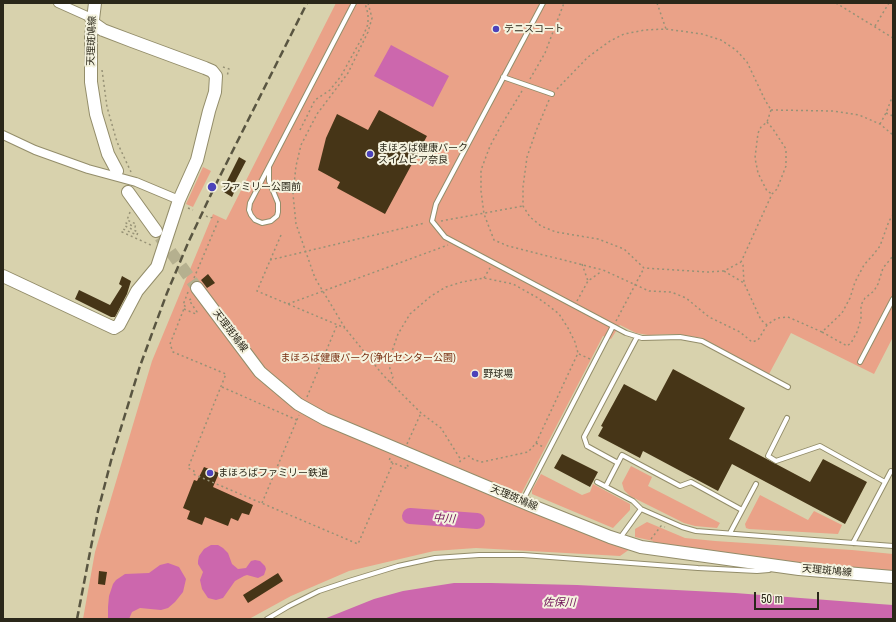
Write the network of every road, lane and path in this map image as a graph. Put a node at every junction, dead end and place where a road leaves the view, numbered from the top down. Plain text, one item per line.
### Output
1 (58, 3) edge
2 (95, 3) edge
3 (354, 3) edge
4 (365, 3) edge
5 (368, 3) edge
6 (543, 3) edge
7 (564, 3) edge
8 (657, 3) edge
9 (836, 3) edge
10 (845, 3) edge
11 (889, 3) edge
12 (843, 7) junction
13 (93, 23) junction
14 (875, 26) junction
15 (666, 29) junction
16 (893, 38) edge
17 (102, 68) dead end
18 (503, 77) junction
19 (527, 85) junction
20 (552, 94) junction
21 (893, 96) edge
22 (771, 110) junction
23 (886, 114) junction
24 (893, 116) edge
25 (767, 122) junction
26 (880, 124) junction
27 (300, 130) dead end
28 (3, 135) edge
29 (893, 135) edge
30 (269, 167) junction
31 (117, 171) dead end
32 (136, 182) junction
33 (128, 192) dead end
34 (772, 194) junction
35 (179, 200) junction
36 (524, 206) junction
37 (132, 208) dead end
38 (484, 214) junction
39 (893, 215) edge
40 (206, 216) dead end
41 (214, 217) dead end
42 (219, 219) dead end
43 (432, 221) junction
44 (156, 231) tunnel mouth
45 (281, 235) dead end
46 (456, 242) junction
47 (156, 247) dead end
48 (306, 252) junction
49 (893, 256) edge
50 (270, 260) junction
51 (492, 262) junction
52 (741, 262) junction
53 (582, 264) junction
54 (644, 268) junction
55 (603, 270) junction
56 (724, 272) junction
57 (3, 276) edge
58 (484, 278) junction
59 (588, 281) junction
60 (744, 283) junction
61 (635, 285) junction
62 (193, 290) junction
63 (323, 291) junction
64 (893, 299) edge
65 (288, 304) junction
66 (574, 306) junction
67 (184, 309) junction
68 (337, 325) junction
69 (767, 325) junction
70 (613, 326) junction
71 (345, 328) junction
72 (822, 332) junction
73 (637, 337) junction
74 (578, 353) junction
75 (595, 361) junction
76 (860, 362) dead end
77 (390, 382) junction
78 (221, 387) junction
79 (788, 387) dead end
80 (305, 401) dead end
81 (300, 412) dead end
82 (421, 413) junction
83 (787, 418) dead end
84 (297, 420) junction
85 (407, 445) dead end
86 (461, 460) junction
87 (389, 461) dead end
88 (393, 463) junction
89 (618, 463) junction
90 (458, 466) dead end
91 (408, 469) dead end
92 (893, 472) edge
93 (597, 482) dead end
94 (885, 482) junction
95 (756, 484) dead end
96 (606, 486) junction
97 (522, 502) junction
98 (262, 503) junction
99 (642, 509) junction
100 (742, 510) junction
101 (667, 528) dead end
102 (730, 533) junction
103 (619, 540) junction
104 (648, 542) dead end
105 (852, 543) junction
106 (893, 546) edge
107 (789, 568) junction
108 (893, 577) edge
109 (267, 619) edge

1 - 13 street
2 - 13 main road, 天理斑鳩線
3 - 30 lane
4 - 27 path
5 - 48 path
6 - 18 lane
7 - 19 path
8 - 15 path
9 - 12 path
10 - 12 path
11 - 14 path
12 - 14 path
13 - 31 main road, 天理斑鳩線
13 - 35 main road
14 - 16 path
15 - 20 path
15 - 22 path
17 - 32 path
18 - 19 lane
18 - 43 lane
19 - 20 lane
19 - 38 path
20 - 36 path
21 - 23 path
22 - 25 path
22 - 26 path
23 - 24 path
23 - 26 path
25 - 34 path
25 - 34 path
26 - 29 path
28 - 32 street
30 - 30 lane
32 - 35 street
33 - 44 main road
34 - 52 path
35 - 57 main road
36 - 38 path
36 - 54 path
37 - 47 path
38 - 43 path
38 - 53 path
39 - 72 path
40 - 41 path
42 - 62 path
43 - 46 lane
43 - 48 path
45 - 50 path
46 - 51 lane
46 - 63 path
48 - 50 path
48 - 63 path
49 - 72 path
50 - 65 path
51 - 58 path
51 - 66 lane
52 - 56 path
52 - 60 path
53 - 55 path
53 - 59 path
54 - 56 path
54 - 61 path
55 - 59 path
55 - 61 path
56 - 60 path
58 - 74 path
58 - 77 path
59 - 66 path
60 - 69 path
61 - 69 path
61 - 70 path
62 - 67 path
62 - 67 path
62 - 97 main road, 天理斑鳩線
63 - 65 path
63 - 71 path
64 - 76 lane
65 - 68 path
66 - 70 lane
67 - 78 path
68 - 71 path
68 - 80 path
69 - 72 path
70 - 73 lane
70 - 75 lane
71 - 77 path
73 - 79 lane
73 - 89 lane
74 - 75 path
74 - 86 path
75 - 97 lane
77 - 82 path
78 - 84 path
78 - 98 path
81 - 84 path
82 - 85 path
82 - 86 path
83 - 94 lane
84 - 98 path
86 - 90 path
87 - 88 path
88 - 91 path
88 - 98 path
89 - 96 lane
89 - 100 lane
92 - 94 lane
93 - 96 lane
94 - 105 lane
95 - 100 lane
96 - 99 lane
97 - 103 main road, 天理斑鳩線
99 - 102 lane
99 - 103 lane
100 - 102 lane
101 - 104 path
102 - 105 lane
103 - 107 main road, 天理斑鳩線
105 - 106 lane
107 - 108 main road, 天理斑鳩線
107 - 109 lane

